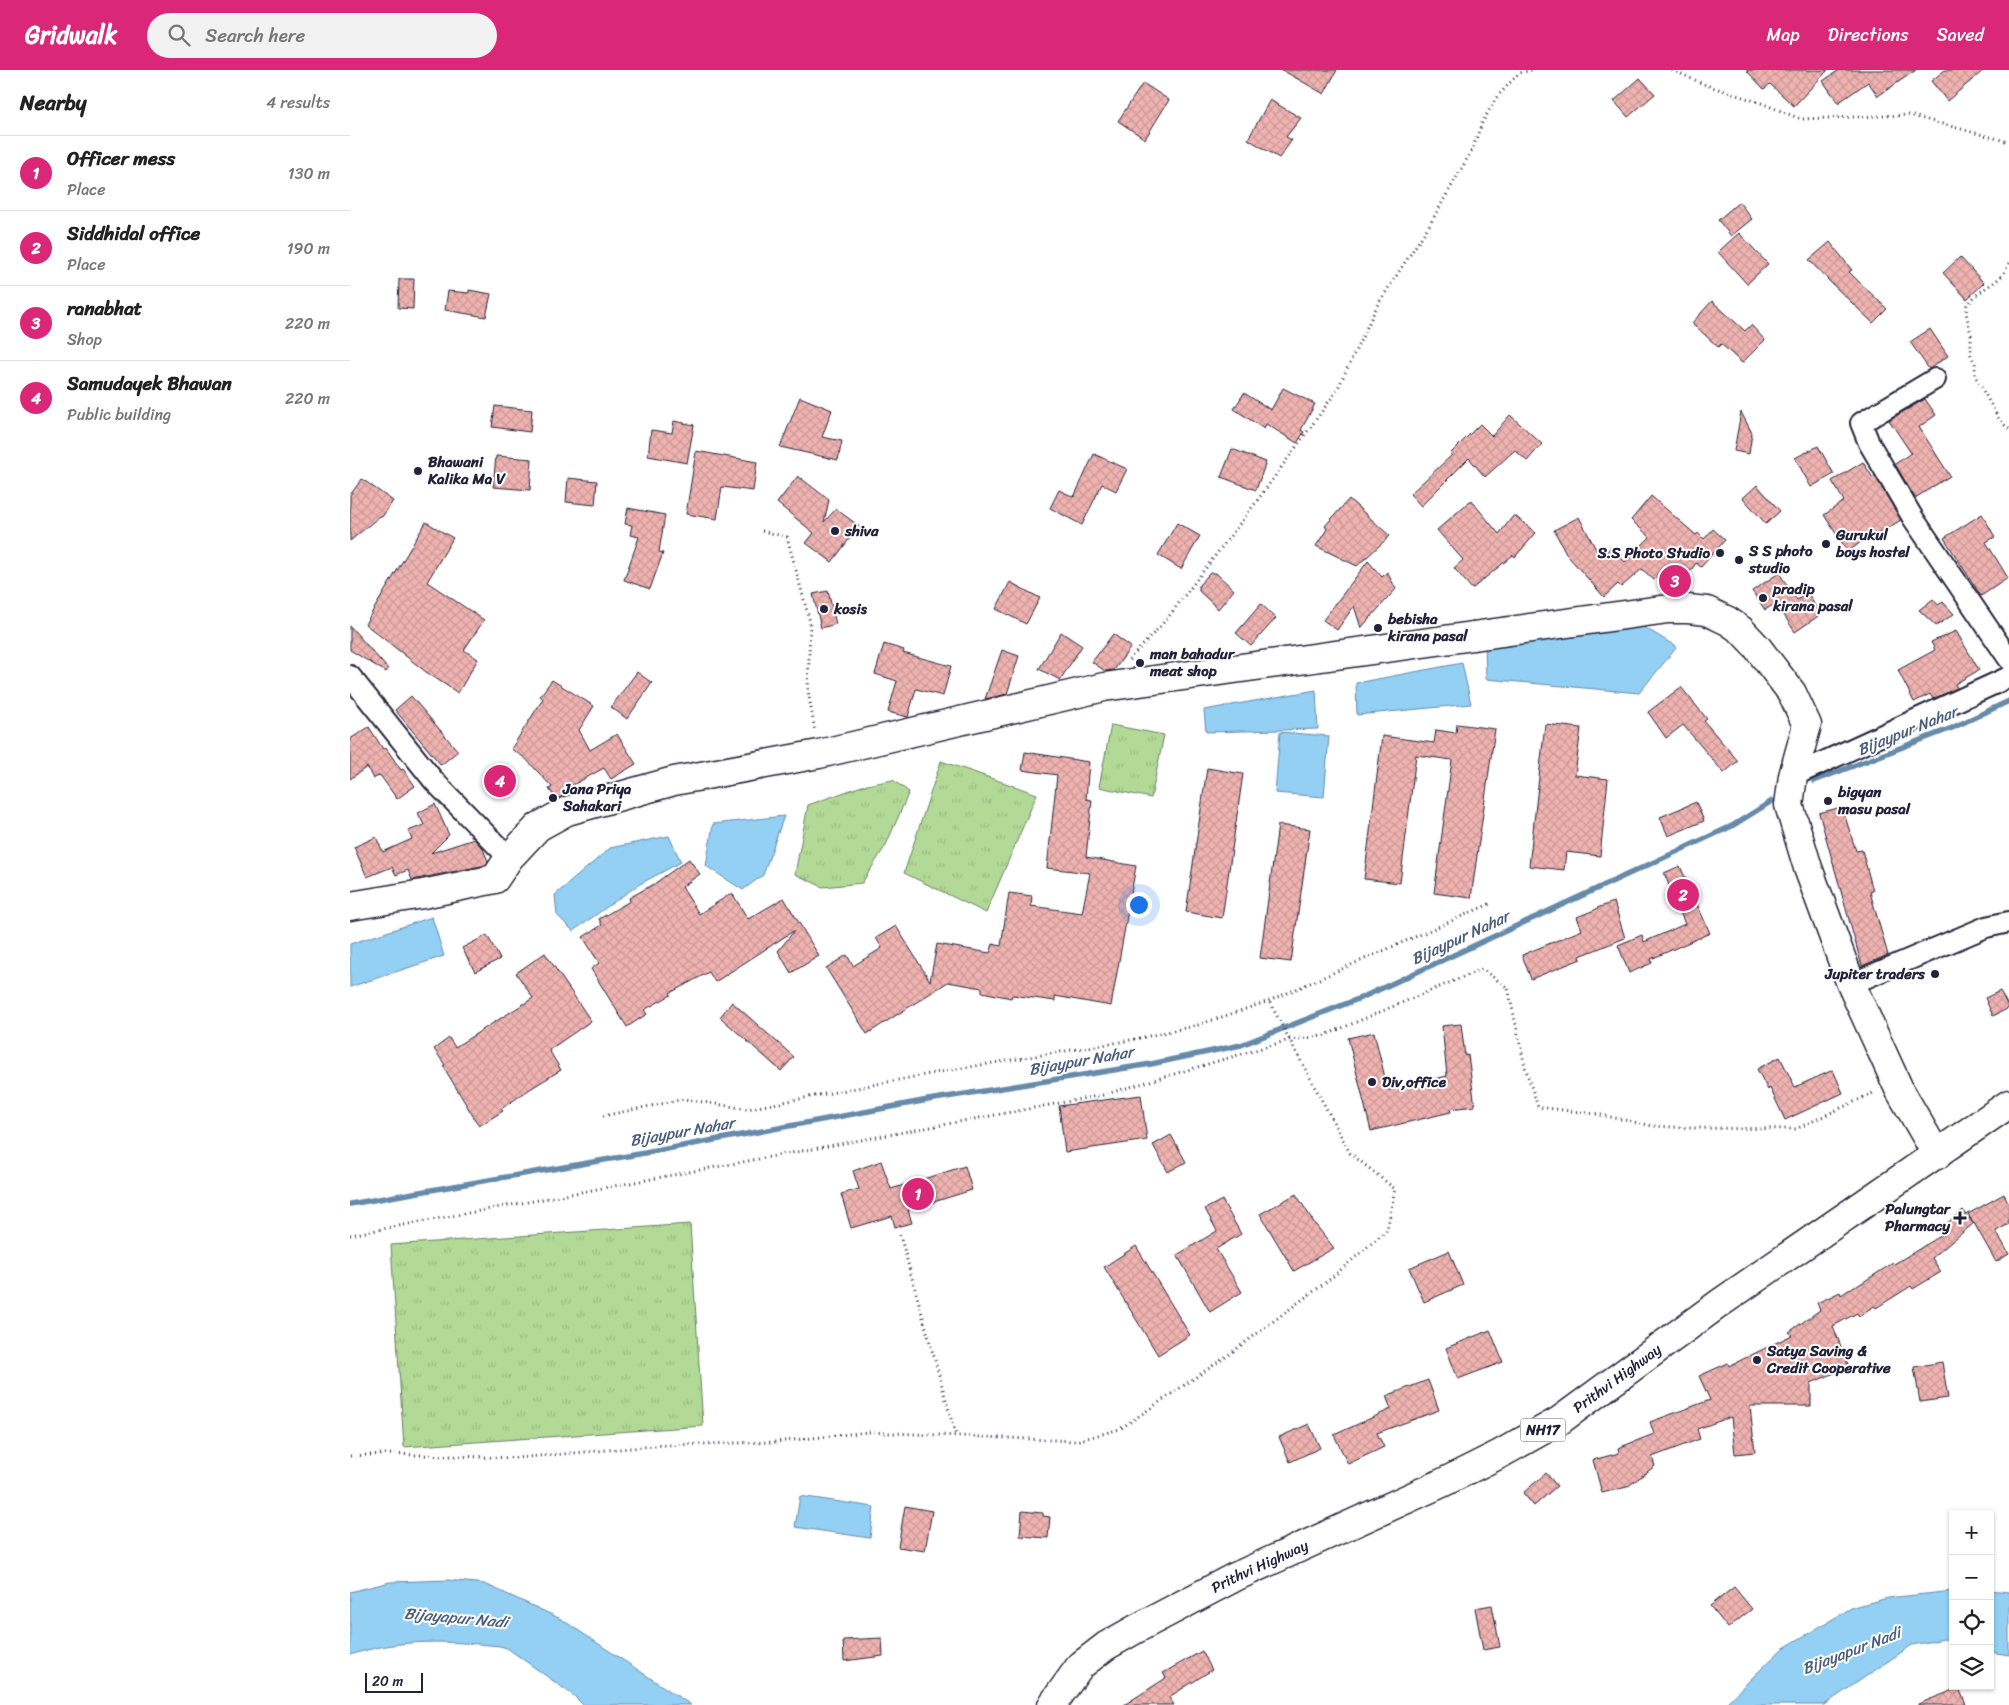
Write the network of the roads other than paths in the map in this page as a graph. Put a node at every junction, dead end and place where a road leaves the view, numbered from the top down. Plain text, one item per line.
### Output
1 (1935, 379) dead end
2 (2009, 659) edge
3 (350, 676) edge
4 (2009, 677) edge
5 (1793, 776) junction
6 (509, 858) junction
7 (350, 906) edge
8 (2009, 922) edge
9 (1851, 984) junction
10 (2009, 1104) edge
11 (1937, 1155) junction
12 (1052, 1705) edge

1 - 2 street
3 - 6 street
4 - 5 street
5 - 6 main road
5 - 9 main road
6 - 7 main road
8 - 9 street
9 - 11 main road
10 - 11 main road, Prithvi Highway / NH17
11 - 12 main road, Prithvi Highway / NH17

